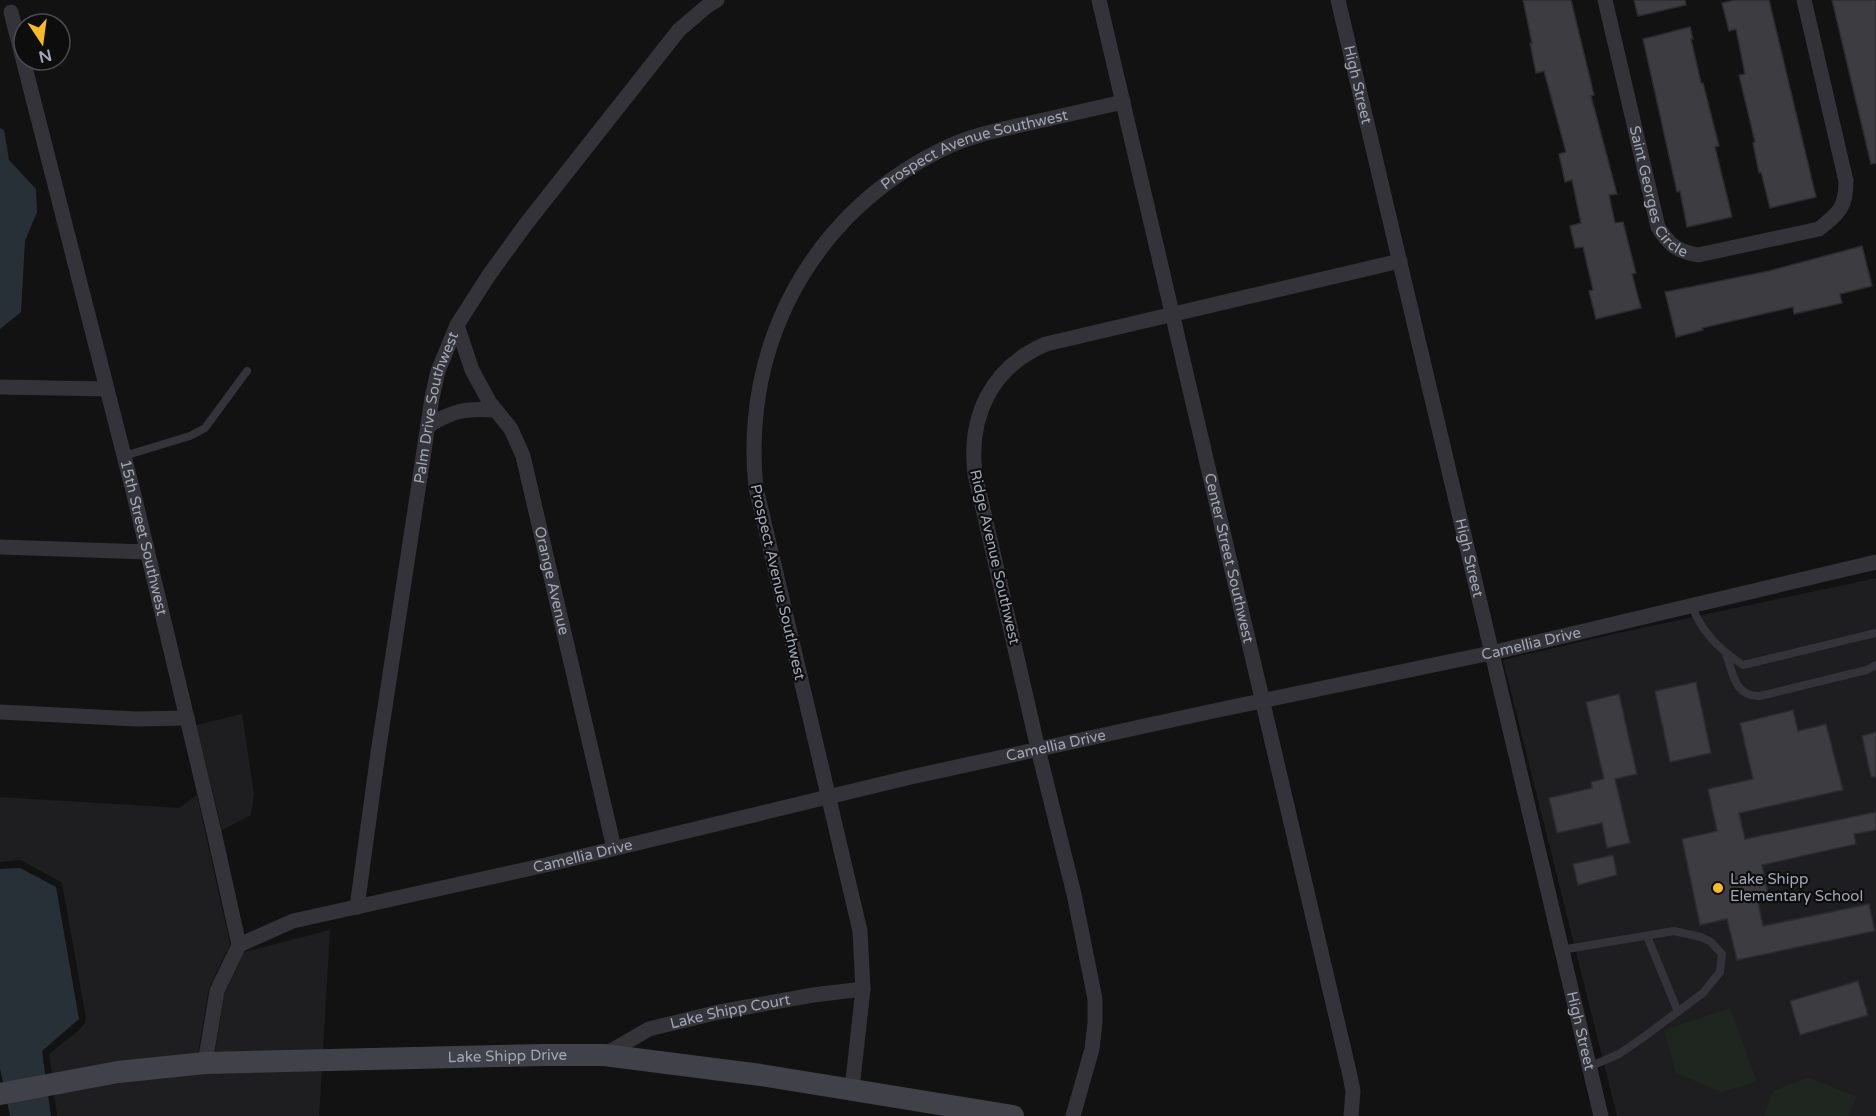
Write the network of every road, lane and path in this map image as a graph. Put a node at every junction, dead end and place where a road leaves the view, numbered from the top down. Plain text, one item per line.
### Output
1 (717, 0) edge
2 (1100, 0) edge
3 (1338, 0) edge
4 (1605, 0) edge
5 (1804, 0) edge
6 (11, 12) dead end
7 (1123, 102) junction
8 (1400, 261) junction
9 (1172, 314) junction
10 (457, 325) junction
11 (247, 371) dead end
12 (0, 387) edge
13 (107, 389) junction
14 (496, 410) junction
15 (428, 426) junction
16 (124, 456) junction
17 (0, 547) edge
18 (147, 552) junction
19 (1876, 562) edge
20 (1692, 606) junction
21 (1876, 633) edge
22 (1491, 653) junction
23 (1726, 654) junction
24 (1876, 665) edge
25 (1263, 701) junction
26 (0, 712) edge
27 (187, 718) junction
28 (1038, 749) junction
29 (827, 798) junction
30 (614, 848) junction
31 (357, 907) junction
32 (1647, 936) junction
33 (239, 945) junction
34 (1561, 950) junction
35 (863, 989) junction
36 (1678, 1012) junction
37 (604, 1055) junction
38 (205, 1062) junction
39 (1589, 1066) junction
40 (852, 1089) junction
41 (0, 1094) edge
42 (1013, 1116) edge
43 (1073, 1116) edge
44 (1351, 1116) edge
45 (1601, 1116) edge

1 - 10 street, Palm Drive Southwest
2 - 7 street, Center Street Southwest
3 - 8 street, High Street
4 - 5 street, Saint Georges Circle
6 - 13 street, 15th Street Southwest
7 - 9 street, Center Street Southwest
7 - 29 street, Prospect Avenue Southwest
8 - 9 street, Ridge Avenue Southwest
8 - 22 street, High Street
9 - 25 street, Center Street Southwest
9 - 28 street, Ridge Avenue Southwest
10 - 14 street, Orange Avenue
10 - 15 street, Palm Drive Southwest
11 - 16 lane
12 - 13 street
13 - 16 street, 15th Street Southwest
14 - 15 street
14 - 30 street, Orange Avenue
15 - 31 street, Palm Drive Southwest
16 - 18 street, 15th Street Southwest
17 - 18 street
18 - 27 street, 15th Street Southwest
19 - 20 street, Camellia Drive
20 - 22 street, Camellia Drive
20 - 23 lane
21 - 23 lane
22 - 25 street, Camellia Drive
22 - 34 street, High Street
23 - 24 lane
25 - 28 street, Camellia Drive
25 - 44 street, Center Street Southwest
26 - 27 street
27 - 33 street, 15th Street Southwest
28 - 29 street, Camellia Drive
28 - 43 street, Ridge Avenue Southwest
29 - 30 street, Camellia Drive
29 - 35 street, Prospect Avenue Southwest
30 - 31 street, Camellia Drive
31 - 33 street, Camellia Drive
32 - 34 lane
32 - 36 lane
32 - 36 lane
33 - 38 street
34 - 39 street, High Street
35 - 37 street, Lake Shipp Court
35 - 40 street, Prospect Avenue Southwest
36 - 39 lane
37 - 38 street, Lake Shipp Drive
37 - 40 street, Lake Shipp Drive
38 - 41 street, Lake Shipp Drive
39 - 45 street, High Street
40 - 42 street, Lake Shipp Drive

